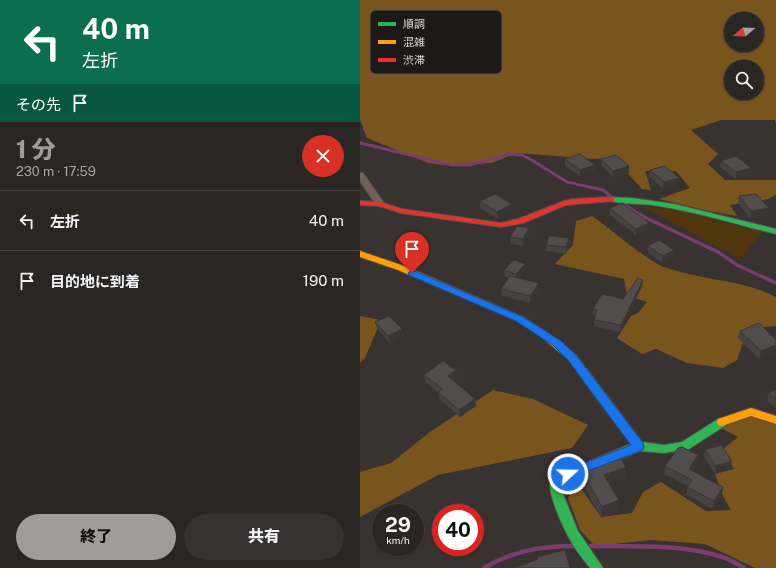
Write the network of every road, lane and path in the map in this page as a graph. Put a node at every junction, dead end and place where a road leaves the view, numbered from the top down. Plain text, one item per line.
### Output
1 (360, 175) edge
2 (360, 203) edge
3 (380, 204) junction
4 (776, 232) edge
5 (360, 254) edge
6 (776, 420) edge
7 (639, 446) junction
8 (596, 568) edge

1 - 3 street
2 - 3 street
3 - 4 street
5 - 7 street
6 - 7 street
7 - 8 street

